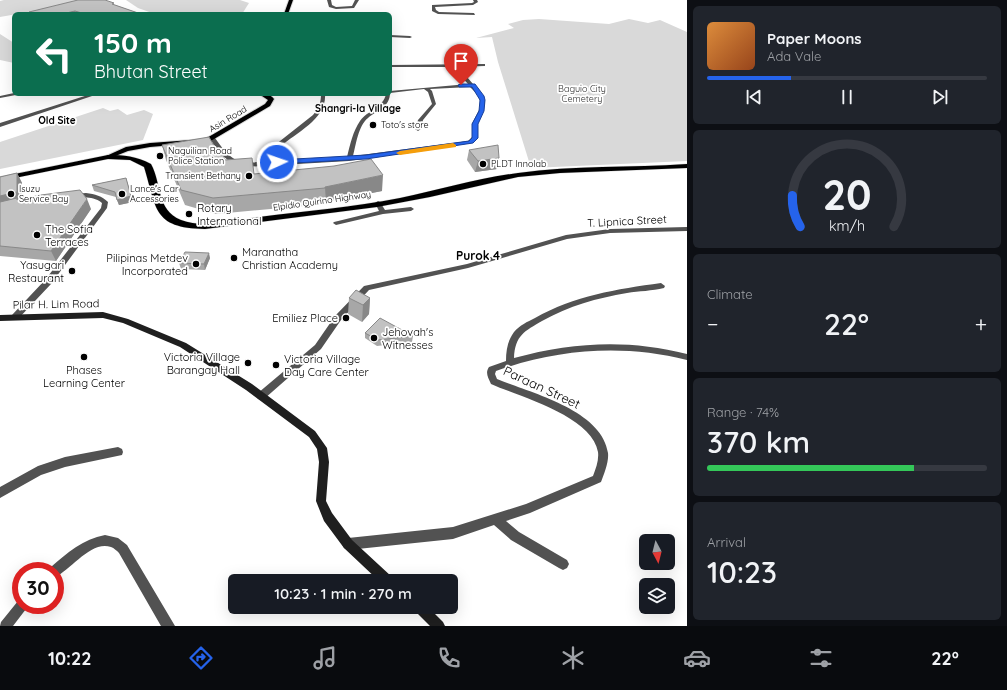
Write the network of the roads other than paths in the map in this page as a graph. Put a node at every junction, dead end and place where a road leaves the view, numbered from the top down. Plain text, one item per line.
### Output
1 (291, 0) edge
2 (329, 0) edge
3 (357, 0) edge
4 (475, 0) edge
5 (287, 12) edge
6 (474, 14) dead end
7 (392, 36) edge
8 (410, 37) dead end
9 (483, 65) dead end
10 (392, 66) edge
11 (449, 66) junction
12 (473, 85) junction
13 (425, 88) junction
14 (392, 93) edge
15 (12, 94) edge
16 (90, 96) edge
17 (266, 96) edge
18 (323, 96) edge
19 (389, 96) edge
20 (0, 97) edge
21 (0, 125) edge
22 (418, 129) dead end
23 (212, 139) junction
24 (108, 158) junction
25 (348, 159) junction
26 (277, 162) junction
27 (687, 166) edge
28 (0, 179) edge
29 (66, 197) edge
30 (378, 204) junction
31 (411, 209) dead end
32 (383, 212) junction
33 (336, 223) dead end
34 (687, 229) edge
35 (661, 286) dead end
36 (15, 317) junction
37 (1, 318) edge
38 (687, 357) edge
39 (510, 362) junction
40 (261, 396) junction
41 (118, 452) dead end
42 (0, 493) edge
43 (496, 520) junction
44 (348, 544) junction
45 (563, 564) dead end
46 (64, 565) edge
47 (380, 574) edge
48 (15, 614) edge
49 (426, 614) edge
50 (5, 626) edge
51 (169, 626) edge
52 (439, 626) edge

1 - 5 main road
2 - 3 street
4 - 6 street
7 - 8 street
9 - 11 street
10 - 11 street
11 - 12 street
12 - 13 street
12 - 25 street
13 - 14 street
13 - 22 street
15 - 20 street
16 - 21 street
17 - 23 main road, Asin Road
18 - 26 street
19 - 25 street
23 - 24 main road, Asin Road
23 - 26 street
24 - 28 highway, Elpidio Quirino Highway
24 - 30 highway, Elpidio Quirino Highway
25 - 26 street
27 - 30 highway, Elpidio Quirino Highway
29 - 36 street
30 - 32 street
31 - 32 street
32 - 33 street
34 - 40 street, T. Lipnica Street
35 - 39 street
36 - 37 main road, Pilar H. Lim Road
36 - 40 main road, Pilar H. Lim Road
38 - 39 street, Paraan Street
39 - 43 street, Paraan Street
40 - 44 main road, Pilar H. Lim Road
41 - 42 street
43 - 44 street, Paraan Street
43 - 45 street
44 - 47 main road, Pilar H. Lim Road
46 - 51 street
48 - 50 street
49 - 52 main road

